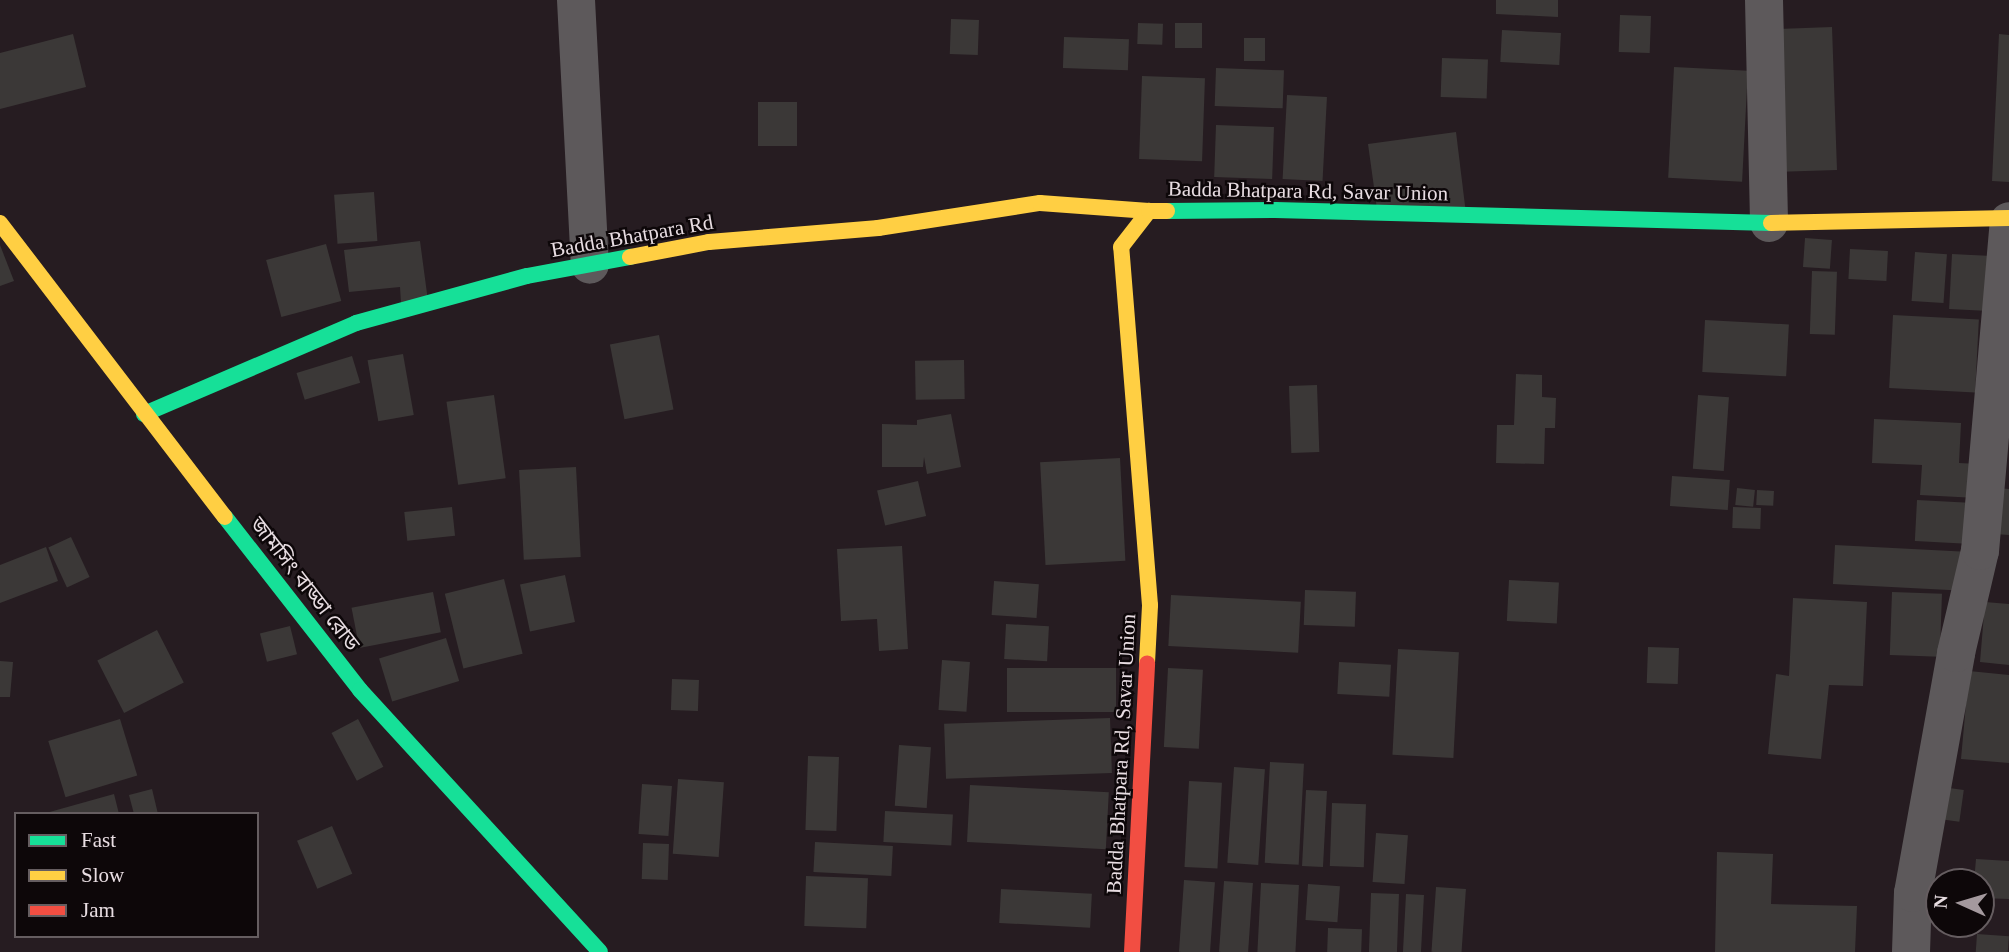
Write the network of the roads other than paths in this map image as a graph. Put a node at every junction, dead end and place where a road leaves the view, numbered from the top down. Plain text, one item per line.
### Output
1 (576, 0) edge
2 (1764, 0) edge
3 (1149, 211) junction
4 (2009, 220) edge
5 (0, 223) edge
6 (1769, 223) junction
7 (590, 265) junction
8 (144, 414) junction
9 (1995, 553) edge
10 (600, 952) edge
11 (1132, 952) edge
12 (1911, 952) edge

1 - 7 street
2 - 6 street
3 - 6 street, Badda Bhatpara Rd, Savar Union
3 - 7 street, Badda Bhatpara Rd
3 - 11 street, Badda Bhatpara Rd, Savar Union
4 - 6 street, Badda Bhatpara Rd, Savar Union
4 - 9 street
5 - 8 street, জামসিং বাড্ডা রোড
7 - 8 street, Badda Bhatpara Rd
8 - 10 street, জামসিং বাড্ডা রোড
9 - 12 street

